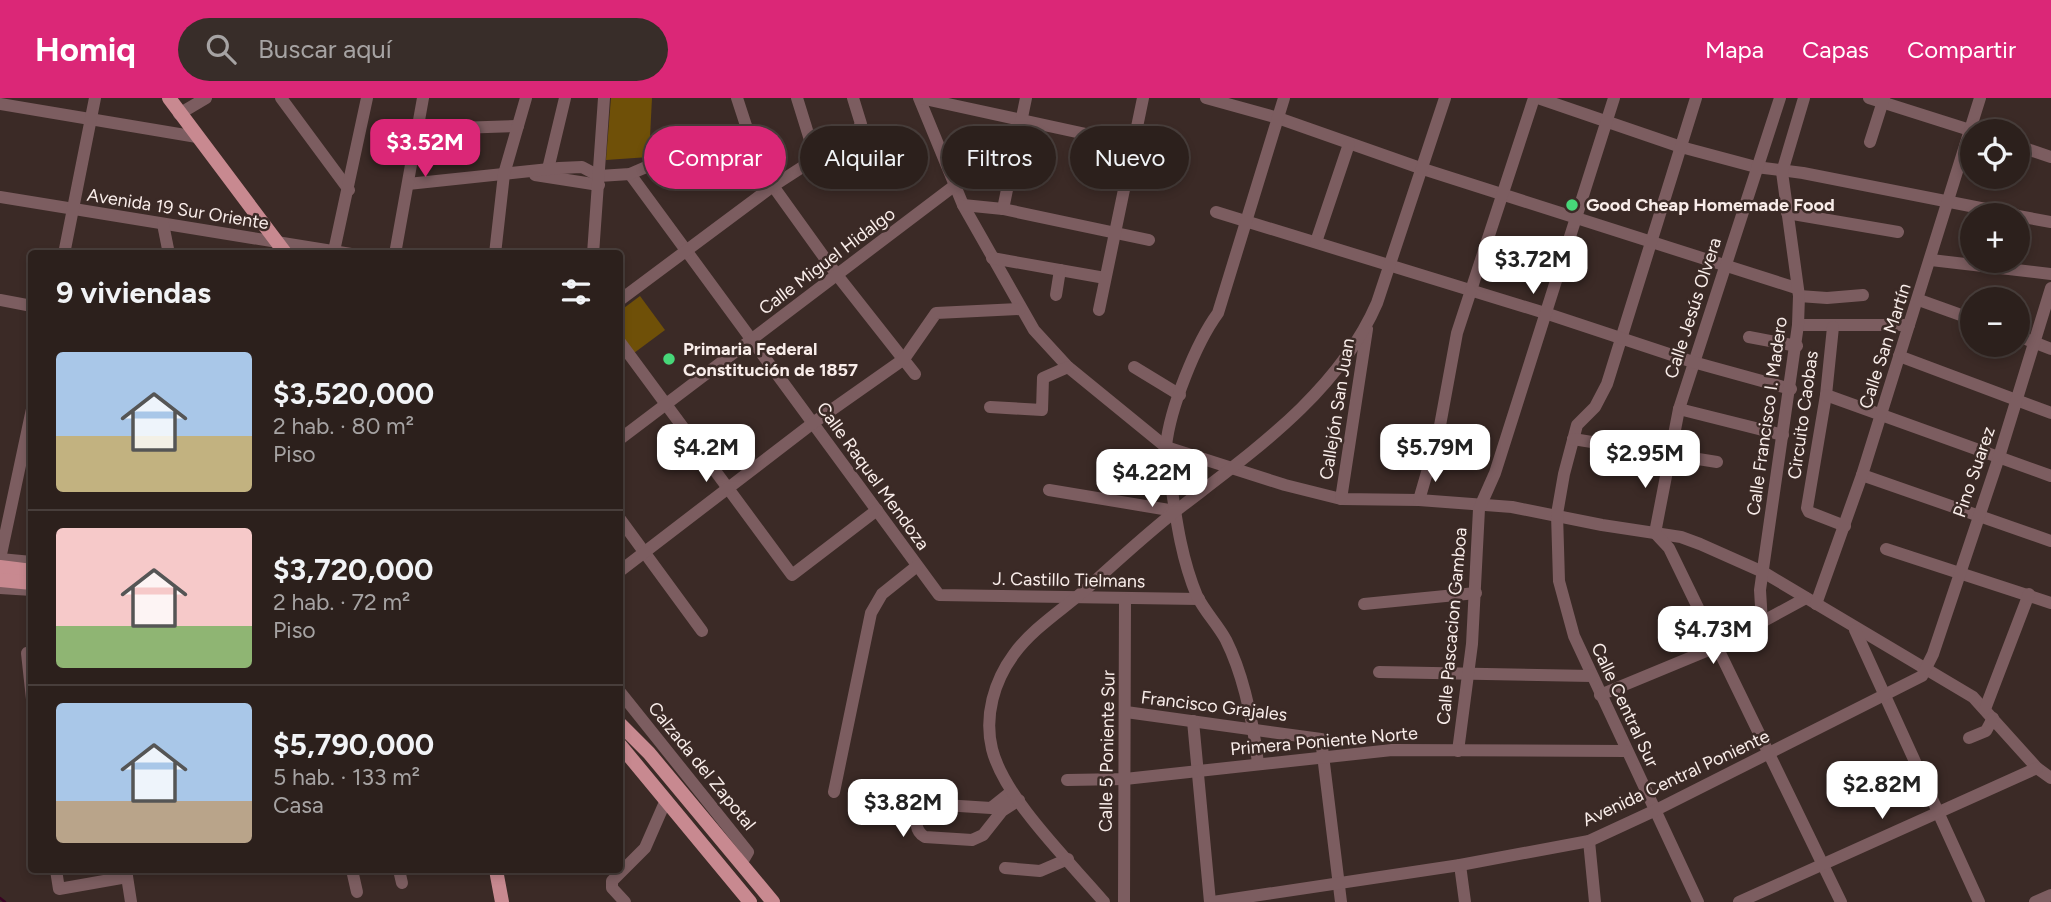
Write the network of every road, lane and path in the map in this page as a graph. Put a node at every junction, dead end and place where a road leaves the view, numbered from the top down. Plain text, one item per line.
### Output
1 (95, 98) edge
2 (169, 98) edge
3 (206, 98) edge
4 (281, 98) edge
5 (367, 98) edge
6 (423, 98) edge
7 (526, 98) edge
8 (565, 98) edge
9 (604, 98) edge
10 (737, 98) edge
11 (797, 98) edge
12 (853, 98) edge
13 (919, 98) edge
14 (1027, 98) edge
15 (1143, 98) edge
16 (1206, 98) edge
17 (1284, 98) edge
18 (1445, 98) edge
19 (1536, 98) edge
20 (1614, 98) edge
21 (1696, 98) edge
22 (1780, 98) edge
23 (1804, 98) edge
24 (1869, 98) edge
25 (1980, 98) edge
26 (1884, 100) edge
27 (0, 104) edge
28 (179, 114) junction
29 (1278, 118) junction
30 (1975, 119) edge
31 (91, 120) junction
32 (1022, 120) junction
33 (1606, 121) junction
34 (518, 126) junction
35 (746, 126) edge
36 (806, 126) edge
37 (860, 126) edge
38 (1136, 126) edge
39 (1960, 127) edge
40 (457, 128) dead end
41 (1070, 130) edge
42 (197, 137) junction
43 (1870, 142) dead end
44 (1349, 144) junction
45 (1681, 147) junction
46 (2030, 150) edge
47 (942, 156) edge
48 (2051, 157) edge
49 (1756, 167) junction
50 (644, 168) edge
51 (1960, 168) edge
52 (548, 169) junction
53 (1423, 169) junction
54 (1782, 172) junction
55 (524, 173) junction
56 (504, 174) junction
57 (631, 174) junction
58 (599, 181) junction
59 (408, 184) junction
60 (769, 189) edge
61 (775, 189) edge
62 (950, 189) edge
63 (955, 189) edge
64 (1123, 189) edge
65 (348, 190) junction
66 (1502, 194) junction
67 (0, 197) edge
68 (1949, 202) junction
69 (1960, 204) edge
70 (963, 205) junction
71 (1003, 209) junction
72 (74, 210) junction
73 (1216, 212) dead end
74 (1787, 214) junction
75 (1577, 217) junction
76 (2030, 218) edge
77 (1245, 222) junction
78 (2051, 222) edge
79 (163, 224) junction
80 (1898, 232) dead end
81 (1114, 234) junction
82 (1149, 240) dead end
83 (1651, 240) junction
84 (1316, 242) junction
85 (281, 248) edge
86 (65, 250) edge
87 (168, 250) edge
88 (316, 250) edge
89 (334, 250) edge
90 (396, 250) edge
91 (495, 250) edge
92 (593, 250) edge
93 (687, 250) junction
94 (992, 258) junction
95 (1931, 260) junction
96 (1391, 265) junction
97 (1725, 267) junction
98 (1060, 270) junction
99 (2051, 274) edge
100 (837, 275) junction
101 (1105, 278) junction
102 (2051, 288) edge
103 (1471, 290) junction
104 (1859, 291) dead end
105 (1798, 292) junction
106 (1056, 295) dead end
107 (623, 298) edge
108 (0, 300) edge
109 (1919, 300) junction
110 (28, 305) edge
111 (1020, 309) junction
112 (1099, 310) dead end
113 (1545, 313) junction
114 (1960, 315) edge
115 (1368, 325) junction
116 (1798, 325) junction
117 (1909, 325) junction
118 (1833, 327) junction
119 (1749, 337) dead end
120 (752, 339) junction
121 (1620, 339) junction
122 (2032, 342) junction
123 (623, 346) edge
124 (1797, 346) junction
125 (2051, 349) edge
126 (1899, 356) junction
127 (904, 359) junction
128 (1693, 362) junction
129 (1068, 367) junction
130 (1133, 367) dead end
131 (915, 374) dead end
132 (1791, 389) junction
133 (1180, 394) junction
134 (1826, 395) junction
135 (2017, 399) junction
136 (666, 404) junction
137 (990, 407) dead end
138 (1679, 409) junction
139 (2051, 413) edge
140 (1880, 415) junction
141 (813, 423) junction
142 (28, 427) edge
143 (1783, 435) junction
144 (623, 437) edge
145 (1573, 439) junction
146 (1166, 447) junction
147 (1668, 452) junction
148 (1999, 457) junction
149 (1717, 462) dead end
150 (1231, 468) junction
151 (1862, 475) junction
152 (2051, 476) edge
153 (0, 488) edge
154 (728, 488) junction
155 (1049, 490) dead end
156 (14, 492) junction
157 (1341, 499) junction
158 (1419, 499) junction
159 (1483, 505) junction
160 (877, 510) junction
161 (1175, 512) junction
162 (1557, 514) junction
163 (1977, 516) junction
164 (623, 523) edge
165 (1845, 526) junction
166 (1655, 533) junction
167 (2051, 541) edge
168 (1886, 549) dead end
169 (643, 553) junction
170 (0, 559) edge
171 (28, 562) edge
172 (917, 566) junction
173 (0, 567) edge
174 (623, 569) edge
175 (28, 570) edge
176 (1958, 571) junction
177 (1763, 572) junction
178 (0, 580) edge
179 (28, 583) edge
180 (0, 587) edge
181 (28, 590) edge
182 (1476, 593) junction
183 (2029, 594) junction
184 (939, 595) joint
185 (1075, 598) junction
186 (1125, 599) junction
187 (1199, 599) junction
188 (1811, 601) junction
189 (2051, 603) edge
190 (1364, 604) dead end
191 (1762, 623) junction
192 (1855, 629) junction
193 (702, 631) dead end
194 (1716, 647) junction
195 (1928, 668) junction
196 (1379, 672) dead end
197 (1467, 673) junction
198 (1592, 676) junction
199 (1601, 695) junction
200 (1885, 695) junction
201 (623, 696) edge
202 (1126, 712) junction
203 (1989, 713) junction
204 (623, 721) edge
205 (1193, 721) junction
206 (623, 727) edge
207 (1254, 729) junction
208 (1969, 738) dead end
209 (623, 751) edge
210 (1458, 751) junction
211 (1626, 751) junction
212 (649, 753) junction
213 (1770, 753) junction
214 (1323, 758) junction
215 (1258, 763) junction
216 (2037, 768) junction
217 (1198, 770) junction
218 (2051, 778) edge
219 (1067, 779) dead end
220 (1125, 779) junction
221 (834, 792) dead end
222 (1015, 796) junction
223 (666, 800) junction
224 (1656, 810) junction
225 (1939, 814) junction
226 (729, 838) junction
227 (1589, 841) junction
228 (1068, 859) junction
229 (1460, 865) junction
230 (1822, 866) junction
231 (1005, 868) dead end
232 (623, 872) edge
233 (56, 873) edge
234 (353, 873) edge
235 (400, 873) edge
236 (497, 873) edge
237 (622, 873) edge
238 (127, 874) edge
239 (402, 883) dead end
240 (1339, 883) junction
241 (357, 892) dead end
242 (2051, 895) edge
243 (131, 902) edge
244 (502, 902) edge
245 (625, 902) edge
246 (750, 902) edge
247 (773, 902) edge
248 (1104, 902) edge
249 (1124, 902) edge
250 (1212, 902) edge
251 (1341, 902) edge
252 (1465, 902) edge
253 (1595, 902) edge
254 (1698, 902) edge
255 (1739, 902) edge
256 (1841, 902) edge
257 (1979, 902) edge
258 (2035, 902) edge

1 - 31 street
2 - 28 main road
3 - 28 street
4 - 65 street
5 - 65 street
6 - 59 street
7 - 34 street
8 - 52 street
9 - 58 street
10 - 35 street
11 - 36 street
12 - 37 street
13 - 32 street
13 - 47 street
14 - 32 street
15 - 38 street
16 - 29 street
17 - 29 street
18 - 53 street
19 - 33 street
19 - 66 street
20 - 33 street, Calle Pascacion Gamboa
21 - 45 street
22 - 49 street, Calle Jesús Olvera
23 - 54 street
24 - 26 street
25 - 30 street, Calle San Martín
26 - 39 street
26 - 43 street
27 - 31 street
28 - 42 main road
29 - 44 street
29 - 77 street
31 - 42 street
31 - 72 street
32 - 41 street
32 - 71 street
33 - 45 street
33 - 75 street, Calle Pascacion Gamboa
34 - 40 street
34 - 56 street
42 - 85 main road
44 - 53 street
44 - 84 street
45 - 49 street
45 - 83 street
46 - 48 street
49 - 54 street
49 - 97 street, Calle Jesús Olvera
50 - 57 street
51 - 68 street, Calle San Martín
52 - 55 street
52 - 58 street
53 - 66 street
53 - 96 street
54 - 68 street
54 - 74 street, Calle Francisco I. Madero
55 - 56 street
55 - 58 street
56 - 59 street
56 - 91 street
57 - 58 street
57 - 93 street, Calle Raquel Mendoza
58 - 92 street
59 - 90 street
60 - 93 street
61 - 100 street
62 - 100 street, Calle Miguel Hidalgo
63 - 70 street
64 - 81 street
65 - 89 street
66 - 75 street
66 - 103 street
67 - 72 street, Avenida 19 Sur Oriente
68 - 69 street
68 - 95 street, Calle San Martín
70 - 71 street
70 - 94 street
71 - 81 street
72 - 79 street, Avenida 19 Sur Oriente
72 - 86 street
73 - 77 street
74 - 80 street
74 - 105 street, Calle Francisco I. Madero
75 - 83 street
75 - 113 street, Calle Pascacion Gamboa
76 - 78 street
77 - 84 street
77 - 133 street
79 - 85 street, Avenida 19 Sur Oriente
79 - 87 street
81 - 82 street
81 - 101 street
83 - 97 street
83 - 121 street
84 - 96 street
85 - 88 street, Avenida 19 Sur Oriente
93 - 107 street
93 - 120 street, Calle Raquel Mendoza
94 - 98 street
94 - 111 street
95 - 99 street
95 - 109 street, Calle San Martín
96 - 103 street
96 - 115 street
97 - 105 street
97 - 128 street, Calle Jesús Olvera
98 - 101 street
98 - 106 street
100 - 120 street, Calle Miguel Hidalgo
100 - 127 street
101 - 112 street
102 - 122 street, Pino Suarez
103 - 113 street
103 - 158 street
104 - 105 street
105 - 116 street, Calle Francisco I. Madero
108 - 110 street
109 - 114 street
109 - 117 street, Calle San Martín
111 - 127 street
111 - 129 street
113 - 121 street
113 - 159 street, Calle Pascacion Gamboa
115 - 150 street
115 - 157 street, Callejón San Juan
116 - 118 street
116 - 124 street, Calle Francisco I. Madero
117 - 118 street
117 - 126 street, Calle San Martín
118 - 134 street, Circuito Caobas
119 - 124 street
120 - 136 street, Calle Miguel Hidalgo
120 - 141 street, Calle Raquel Mendoza
121 - 128 street
121 - 145 street
122 - 125 street
122 - 135 street, Pino Suarez
123 - 136 street
124 - 132 street, Calle Francisco I. Madero
126 - 135 street
126 - 140 street, Calle San Martín
127 - 131 street
127 - 141 street
128 - 132 street
128 - 138 street, Calle Jesús Olvera
129 - 137 street
129 - 146 street
130 - 133 street
132 - 143 street, Calle Francisco I. Madero
133 - 146 street
134 - 140 street
134 - 165 street, Circuito Caobas
135 - 139 street
135 - 148 street, Pino Suarez
136 - 144 street, Calle Miguel Hidalgo
136 - 154 street
138 - 143 street
138 - 147 street, Calle Jesús Olvera
140 - 148 street
140 - 151 street, Calle San Martín
141 - 154 street
141 - 160 street, Calle Raquel Mendoza
142 - 156 street
143 - 177 street, Calle Francisco I. Madero
145 - 147 street
145 - 162 street, Calle Central Sur
146 - 150 street
146 - 161 street
147 - 149 street
147 - 166 street, Calle Jesús Olvera
148 - 152 street
148 - 163 street, Pino Suarez
150 - 157 street
150 - 161 street
151 - 163 street
151 - 165 street, Calle San Martín
153 - 156 street
154 - 160 street
154 - 169 street
155 - 161 street
156 - 170 street
157 - 158 street
158 - 159 street
159 - 162 street
159 - 182 street, Calle Pascacion Gamboa
160 - 172 street, Calle Raquel Mendoza
161 - 185 street
161 - 187 street
162 - 166 street
162 - 198 street, Calle Central Sur
163 - 167 street
163 - 176 street, Pino Suarez
164 - 169 street
165 - 188 street, Calle San Martín
166 - 177 street
166 - 194 street
168 - 176 street
169 - 174 street
169 - 193 street
170 - 171 street
172 - 184 street, Calle Raquel Mendoza
172 - 221 street
173 - 175 main road
176 - 183 street
176 - 195 street, Pino Suarez
177 - 188 street
177 - 191 street, Calle Francisco I. Madero
178 - 179 main road
180 - 181 street
182 - 190 street
182 - 197 street, Calle Pascacion Gamboa
183 - 189 street
183 - 203 street
184 - 185 street, J. Castillo Tielmans
185 - 186 street, J. Castillo Tielmans
185 - 222 street
186 - 187 street, J. Castillo Tielmans
186 - 202 street, Calle 5 Poniente Sur
187 - 207 street
188 - 191 street
188 - 192 street
191 - 194 street
192 - 195 street
192 - 200 street
194 - 199 street
194 - 213 street
195 - 200 street, Avenida Central Poniente
195 - 203 street
196 - 197 street
197 - 198 street
197 - 210 street, Calle Pascacion Gamboa
198 - 199 street, Calle Central Sur
199 - 211 street, Calle Central Sur
200 - 213 street, Avenida Central Poniente
200 - 225 street
201 - 226 street, Calzada del Zapotal
202 - 205 street, Francisco Grajales
202 - 220 street, Calle 5 Poniente Sur
203 - 208 street
203 - 216 street
204 - 212 street
205 - 207 street, Francisco Grajales
205 - 217 street
206 - 212 main road
207 - 214 street, Francisco Grajales
207 - 215 street
209 - 223 main road
210 - 211 street, Primera Poniente Norte
210 - 214 street, Primera Poniente Norte
211 - 224 street, Calle Central Sur
212 - 226 main road
213 - 224 street, Avenida Central Poniente
213 - 230 street
214 - 215 street, Primera Poniente Norte
214 - 240 street
215 - 217 street, Primera Poniente Norte
216 - 218 street
216 - 225 street
217 - 220 street, Primera Poniente Norte
217 - 250 street
219 - 220 street, Primera Poniente Norte
220 - 249 street, Calle 5 Poniente Sur
222 - 222 street
222 - 228 street
223 - 232 street
223 - 246 main road
224 - 227 street, Avenida Central Poniente
224 - 254 street, Calle Central Sur
225 - 230 street
225 - 257 street
226 - 247 main road
227 - 229 street, Avenida Central Poniente
227 - 253 street
228 - 231 street
228 - 248 street
229 - 240 street, Avenida Central Poniente
229 - 252 street
230 - 255 street
230 - 256 street
233 - 238 street
234 - 241 street
235 - 239 street
236 - 244 main road
237 - 245 street
238 - 243 street
240 - 250 street, Avenida Central Poniente
240 - 251 street
242 - 258 street

